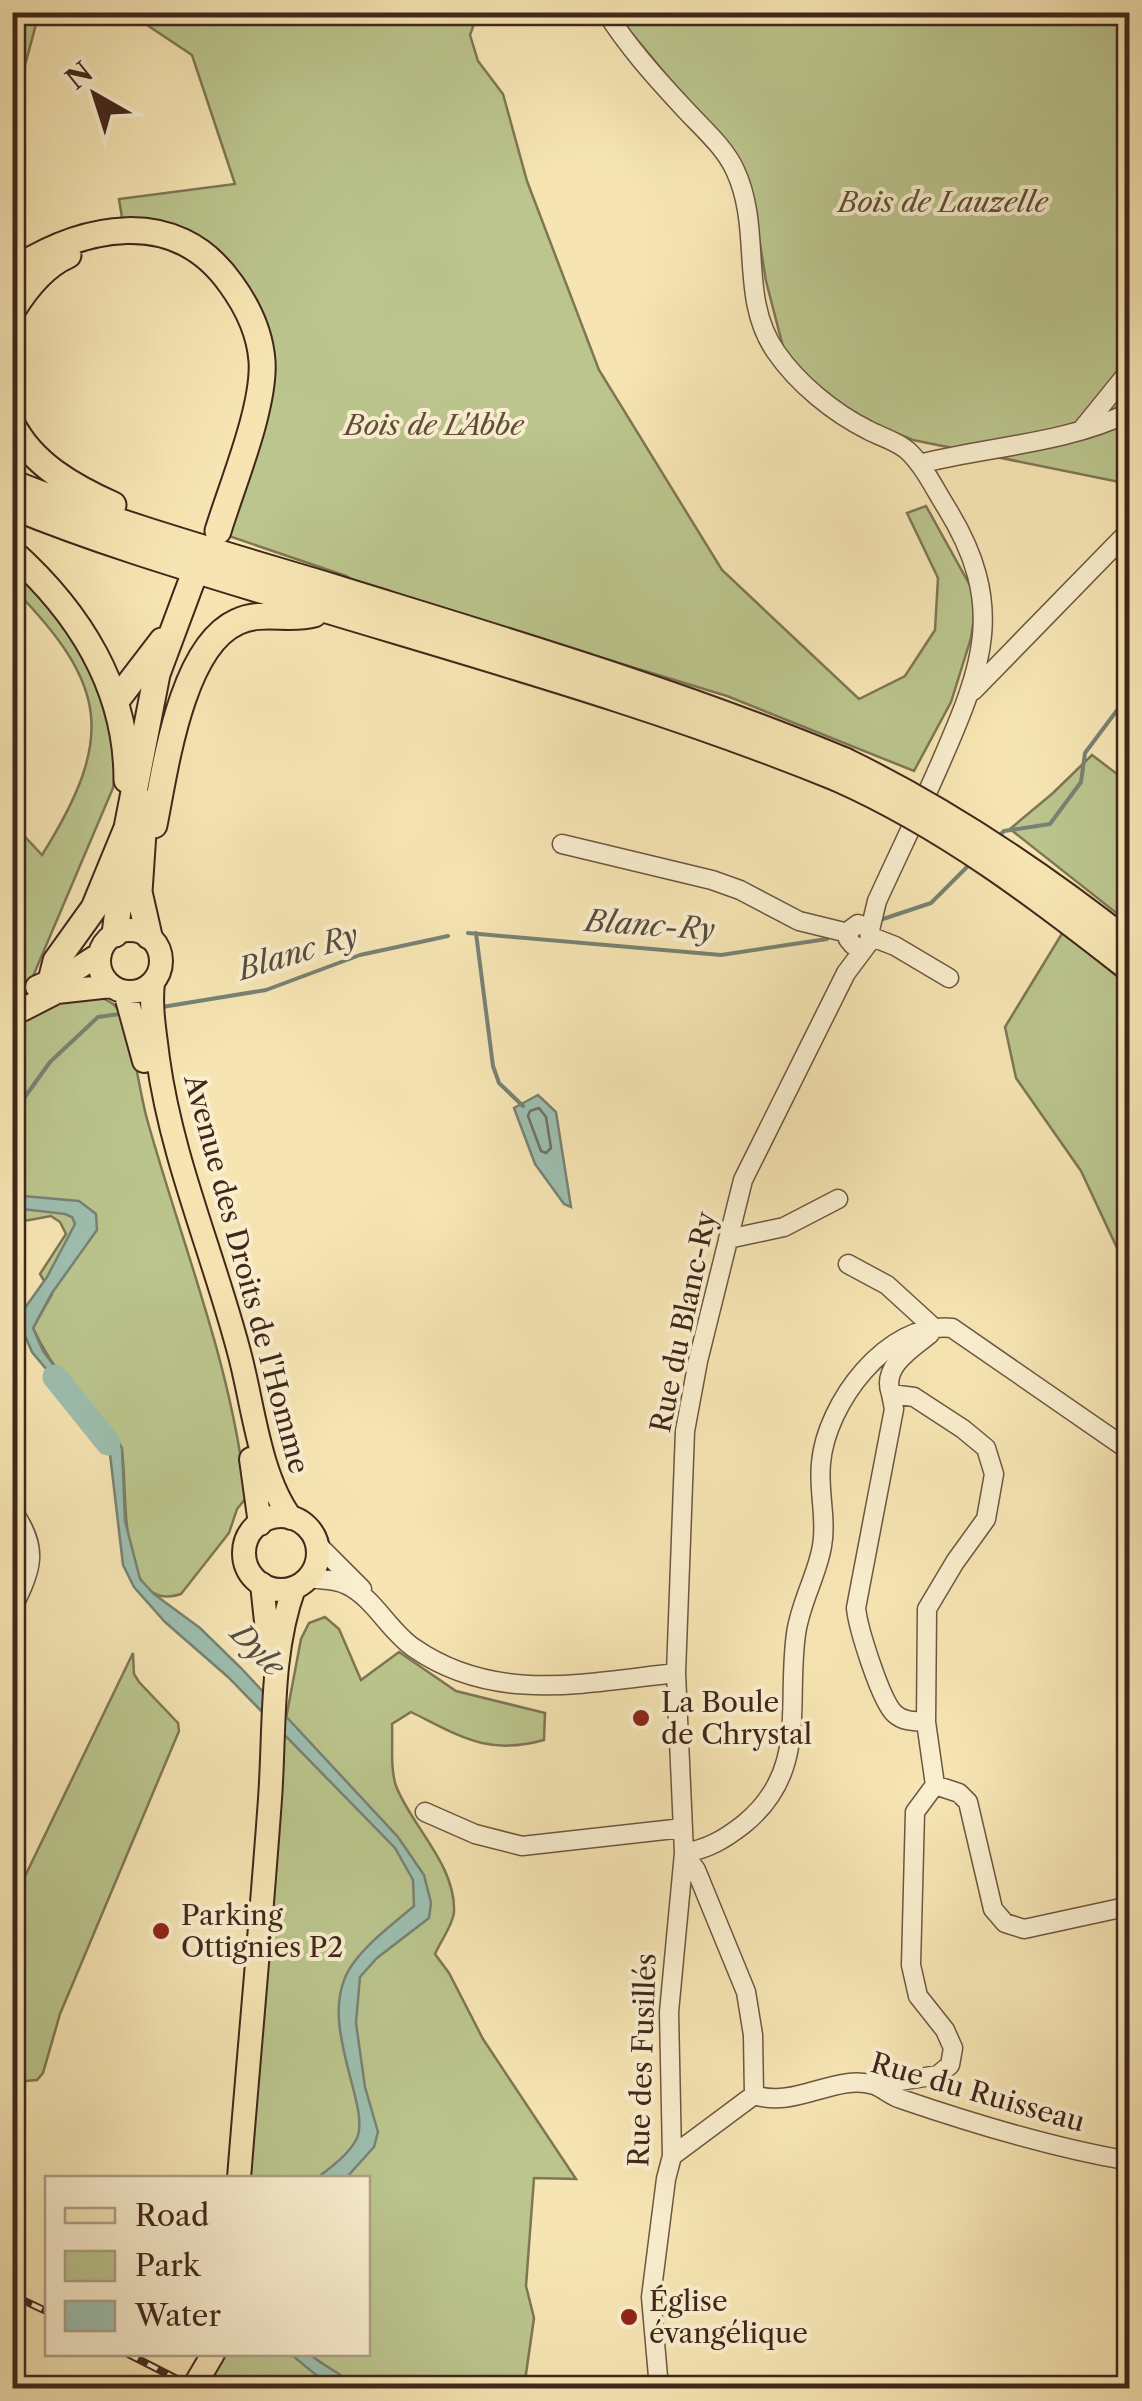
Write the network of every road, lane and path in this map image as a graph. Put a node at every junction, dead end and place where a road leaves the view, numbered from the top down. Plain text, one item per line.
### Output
1 (606, 12) edge
2 (12, 270) edge
3 (12, 310) edge
4 (1130, 370) edge
5 (1130, 412) edge
6 (12, 424) edge
7 (1082, 428) junction
8 (920, 464) junction
9 (12, 483) edge
10 (12, 506) edge
11 (1130, 530) edge
12 (164, 536) junction
13 (12, 552) edge
14 (328, 610) junction
15 (178, 620) junction
16 (971, 693) junction
17 (116, 701) junction
18 (841, 770) junction
19 (127, 828) junction
20 (562, 844) dead end
21 (140, 858) junction
22 (860, 935) junction
23 (149, 936) junction
24 (107, 944) junction
25 (1130, 944) edge
26 (1130, 968) edge
27 (949, 978) dead end
28 (51, 981) junction
29 (153, 983) junction
30 (118, 989) junction
31 (12, 1012) edge
32 (838, 1200) dead end
33 (728, 1239) junction
34 (848, 1264) dead end
35 (936, 1327) junction
36 (892, 1394) junction
37 (1130, 1451) edge
38 (12, 1510) edge
39 (291, 1518) junction
40 (260, 1524) junction
41 (317, 1544) junction
42 (301, 1583) junction
43 (262, 1584) junction
44 (369, 1603) junction
45 (12, 1609) edge
46 (676, 1673) junction
47 (276, 1686) junction
48 (926, 1722) junction
49 (935, 1785) junction
50 (426, 1812) dead end
51 (683, 1828) junction
52 (684, 1853) junction
53 (1130, 1906) edge
54 (874, 2085) junction
55 (754, 2095) junction
56 (672, 2156) junction
57 (1130, 2162) edge
58 (239, 2176) edge
59 (212, 2356) edge
60 (193, 2388) edge
61 (659, 2388) edge

1 - 8 street, Rue du Blanc-Ry
2 - 3 highway
4 - 7 street
5 - 7 street
6 - 12 highway
7 - 8 street
8 - 16 street, Rue du Blanc-Ry
9 - 12 highway
10 - 14 highway
11 - 16 street, Rue du Blanc-Ry
12 - 18 highway
13 - 17 highway
14 - 18 highway
14 - 21 highway
15 - 17 highway
15 - 19 highway
15 - 21 highway
16 - 22 street, Rue du Blanc-Ry
17 - 19 highway
18 - 25 highway, bridge
18 - 26 highway, bridge
19 - 24 highway
19 - 28 highway
20 - 22 street
21 - 23 highway
22 - 27 street
22 - 33 street, Rue du Blanc-Ry
23 - 24 main road
23 - 29 main road
24 - 28 main road
24 - 30 main road
28 - 31 main road
29 - 30 main road
29 - 39 main road, Avenue des Droits de l'Homme
30 - 31 main road
30 - 40 main road, Avenue des Droits de l'Homme
32 - 33 street
33 - 46 street, Rue du Blanc-Ry
34 - 35 street
35 - 36 street
35 - 37 street
35 - 52 street
36 - 48 street
36 - 48 street
38 - 45 street
39 - 40 main road
39 - 41 main road
40 - 43 main road
41 - 42 main road
41 - 44 street
42 - 43 main road
42 - 44 street
42 - 47 main road
43 - 47 main road
44 - 46 street
46 - 51 street, Rue du Blanc-Ry
47 - 58 main road
48 - 49 street
49 - 53 street
49 - 54 street
50 - 51 street
51 - 52 street, Rue du Blanc-Ry
52 - 55 street, Rue du Blanc-Ry
52 - 56 street, Rue des Fusillés
54 - 55 street, Rue du Ruisseau
54 - 57 street, Rue du Ruisseau
55 - 56 street
56 - 61 street, Rue des Fusillés
59 - 60 main road

